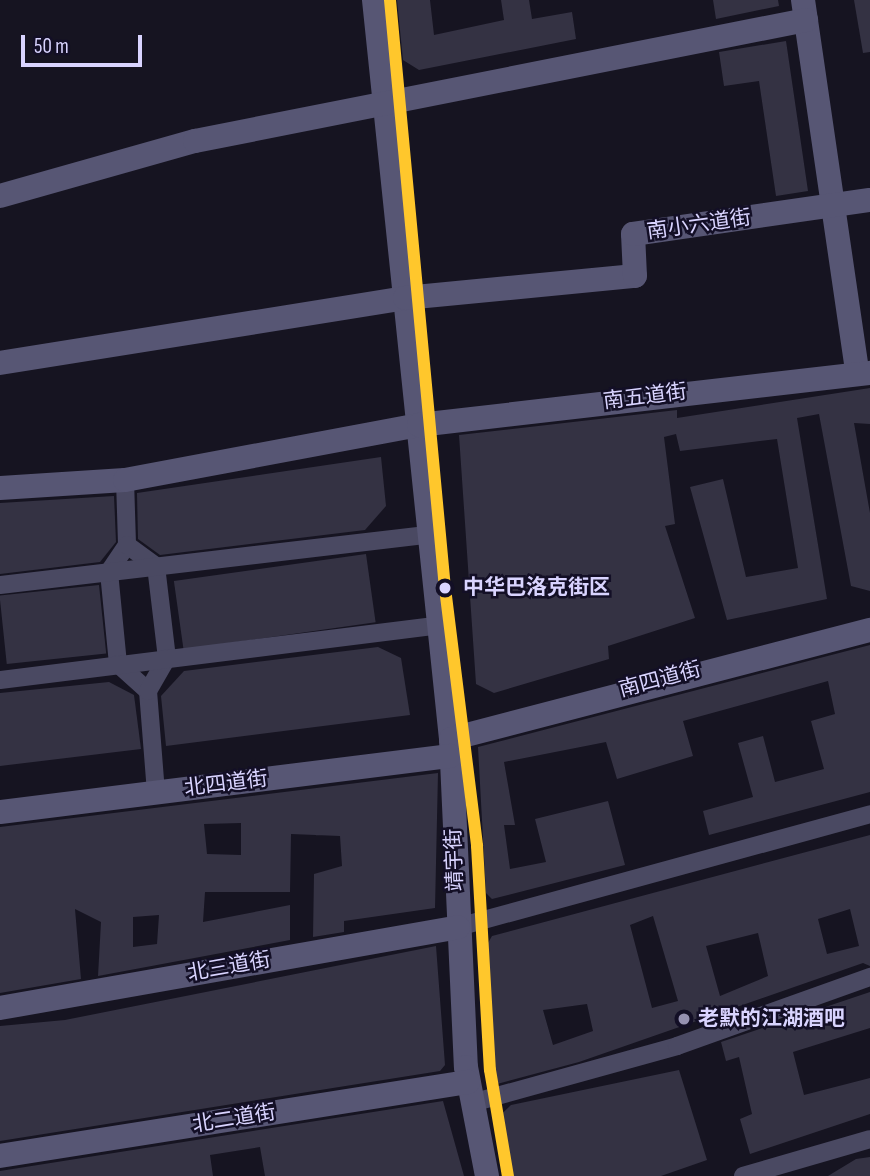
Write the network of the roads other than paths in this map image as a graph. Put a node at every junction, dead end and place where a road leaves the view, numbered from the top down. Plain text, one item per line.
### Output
1 (374, 0) edge
2 (804, 10) edge
3 (385, 103) junction
4 (0, 196) edge
5 (870, 200) edge
6 (836, 206) junction
7 (405, 298) junction
8 (0, 363) edge
9 (864, 372) edge
10 (419, 425) junction
11 (125, 480) junction
12 (0, 488) edge
13 (431, 535) junction
14 (127, 545) junction
15 (156, 566) junction
16 (109, 572) junction
17 (0, 585) edge
18 (439, 625) junction
19 (870, 630) edge
20 (167, 658) junction
21 (118, 664) junction
22 (0, 680) edge
23 (148, 691) junction
24 (451, 747) junction
25 (156, 792) junction
26 (0, 812) edge
27 (870, 814) edge
28 (458, 927) junction
29 (870, 977) edge
30 (0, 1008) edge
31 (470, 1092) junction
32 (870, 1139) edge
33 (0, 1156) edge
34 (772, 1172) edge
35 (487, 1176) edge
36 (743, 1176) edge

1 - 3 street, 靖宇街
2 - 3 street
2 - 6 street
3 - 4 street
3 - 7 street, 靖宇街
5 - 6 street, 南小六道街
6 - 7 street, 南小六道街
6 - 9 street
7 - 8 street
7 - 10 street, 靖宇街
9 - 10 street, 南五道街
10 - 11 street, 南五道街
10 - 13 street, 靖宇街
11 - 12 street, 南五道街
11 - 14 street
13 - 15 street
13 - 18 street, 靖宇街
14 - 15 street
14 - 16 street
15 - 16 street
15 - 20 street
16 - 17 street
16 - 21 street
18 - 20 street
18 - 24 street, 靖宇街
19 - 24 street, 南四道街
20 - 21 street
20 - 23 street
21 - 22 street
21 - 23 street
23 - 25 street
24 - 25 street, 北四道街
24 - 28 street, 靖宇街
25 - 26 street, 北四道街
27 - 28 street
28 - 30 street, 北三道街
28 - 31 street, 靖宇街
29 - 31 street
31 - 33 street, 北二道街
31 - 35 street, 靖宇街
32 - 34 street
34 - 36 street

